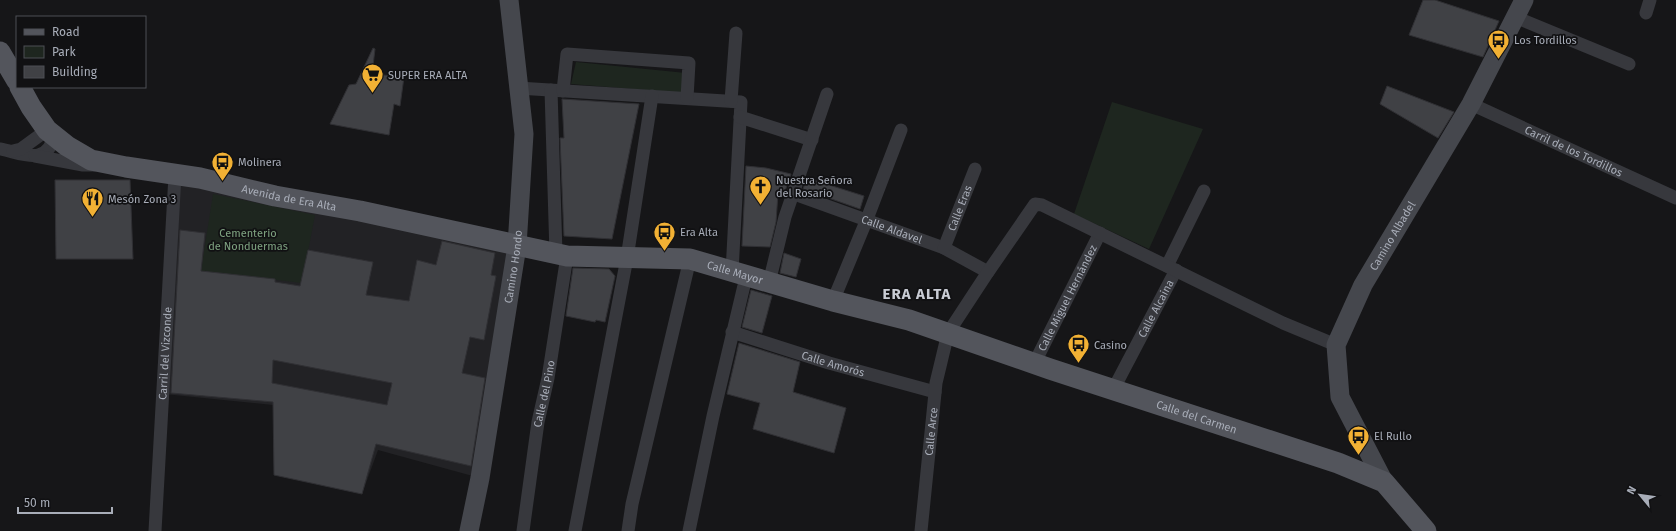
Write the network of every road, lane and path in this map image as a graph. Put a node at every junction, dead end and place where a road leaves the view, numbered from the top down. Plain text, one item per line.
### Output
1 (509, 0) edge
2 (1524, 0) edge
3 (1650, 0) edge
4 (1646, 13) dead end
5 (1515, 17) junction
6 (736, 33) dead end
7 (0, 52) edge
8 (1629, 64) dead end
9 (16, 79) edge
10 (20, 88) edge
11 (518, 88) junction
12 (557, 90) junction
13 (827, 94) dead end
14 (652, 96) junction
15 (687, 98) junction
16 (731, 101) junction
17 (1470, 104) junction
18 (740, 117) junction
19 (901, 130) dead end
20 (51, 133) junction
21 (812, 140) junction
22 (6, 150) edge
23 (35, 156) junction
24 (103, 163) junction
25 (975, 169) dead end
26 (175, 175) junction
27 (1204, 192) dead end
28 (794, 194) junction
29 (1676, 198) edge
30 (867, 219) junction
31 (1100, 233) junction
32 (518, 246) junction
33 (944, 248) junction
34 (562, 255) junction
35 (627, 258) junction
36 (690, 259) junction
37 (1172, 268) junction
38 (988, 272) junction
39 (739, 274) junction
40 (769, 283) junction
41 (833, 301) junction
42 (732, 332) junction
43 (948, 333) junction
44 (1336, 345) junction
45 (1034, 364) junction
46 (1113, 390) junction
47 (935, 392) junction
48 (1384, 482) junction
49 (155, 531) edge
50 (469, 531) edge
51 (523, 531) edge
52 (574, 531) edge
53 (628, 531) edge
54 (689, 531) edge
55 (921, 531) edge
56 (1426, 531) edge

1 - 11 main road, Camino Hondo
2 - 5 main road, Camino Albadel
3 - 4 street
5 - 8 street
5 - 17 main road, Camino Albadel
6 - 16 street
7 - 9 main road
10 - 20 main road, Avenida de Era Alta
11 - 12 street
11 - 32 main road, Camino Hondo
12 - 14 street
12 - 15 street, Calle del Pino
12 - 34 street, Calle del Pino
13 - 21 street
14 - 15 street
14 - 35 street
15 - 16 street
16 - 18 street
17 - 29 street, Carril de los Tordillos
17 - 44 main road, Camino Albadel
18 - 21 street
18 - 39 street
19 - 30 street
20 - 22 street
20 - 23 street
20 - 24 main road, Avenida de Era Alta
21 - 28 street
22 - 23 street
23 - 24 street
24 - 26 main road, Avenida de Era Alta
25 - 33 street, Calle Eras
26 - 32 main road, Avenida de Era Alta
26 - 49 street, Carril del Vizconde
27 - 37 street, Calle Alcaina
28 - 30 street, Calle Aldavel
28 - 40 street
30 - 33 street, Calle Aldavel
30 - 41 street
31 - 37 street
31 - 38 street
31 - 45 street, Calle Miguel Hernández
32 - 34 main road, Calle Mayor
32 - 50 main road, Camino Hondo
33 - 38 street, Calle Aldavel
34 - 35 main road, Calle Mayor
34 - 51 street, Calle del Pino
35 - 36 main road, Calle Mayor
35 - 52 street
36 - 39 main road, Calle Mayor
36 - 53 street
37 - 44 street
37 - 46 street, Calle Alcaina
38 - 43 street
39 - 40 main road, Calle Mayor
39 - 42 street
40 - 41 main road, Calle Mayor
41 - 43 main road, Calle Mayor
42 - 47 street, Calle Amorós
42 - 54 street
43 - 45 main road, Calle del Carmen
43 - 47 street, Calle Arce
44 - 48 main road, Camino Albadel
45 - 46 main road, Calle del Carmen
46 - 48 main road, Calle del Carmen
47 - 55 street, Calle Arce
48 - 56 main road, Calle del Carmen

